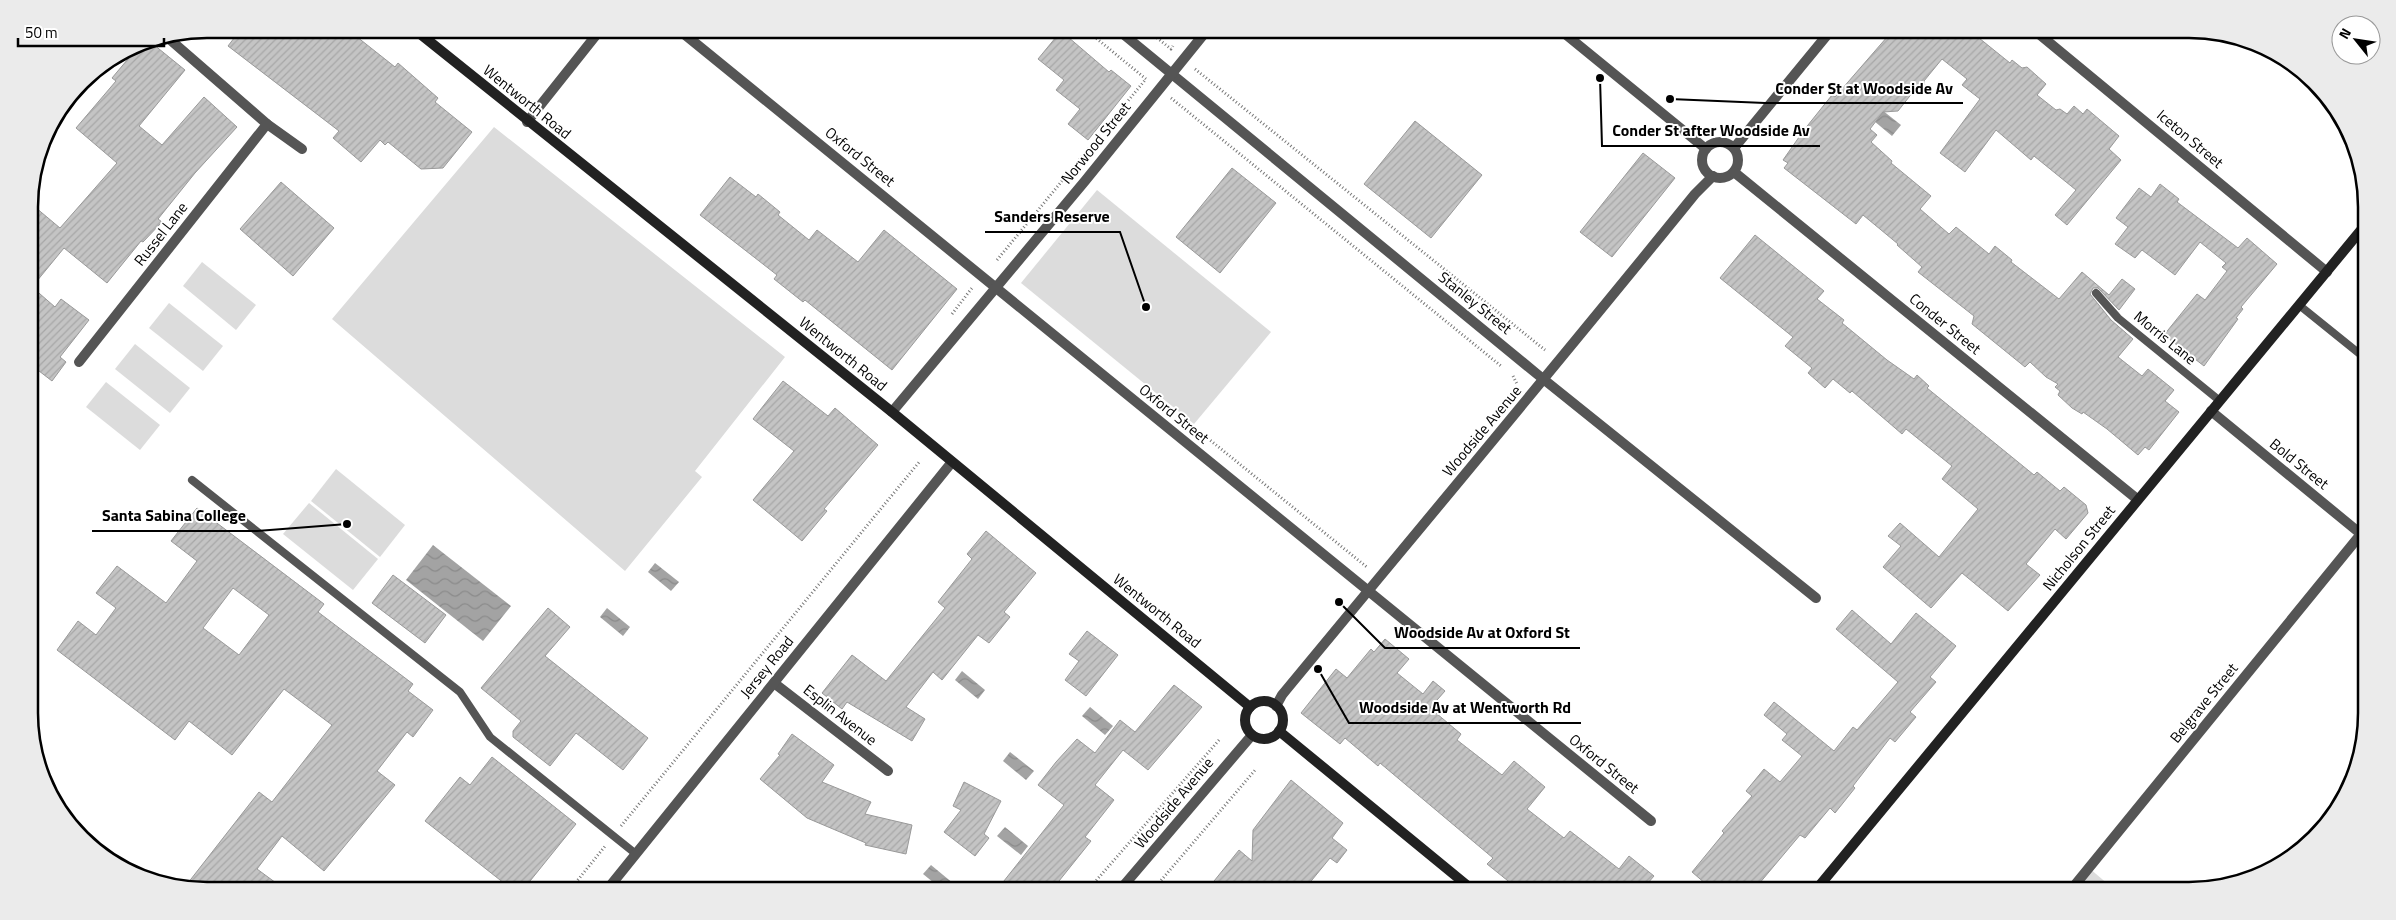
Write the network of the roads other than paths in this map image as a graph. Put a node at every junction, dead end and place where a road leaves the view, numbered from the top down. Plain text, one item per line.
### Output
1 (425, 38) edge
2 (594, 38) edge
3 (689, 38) edge
4 (1128, 38) edge
5 (1200, 38) edge
6 (1570, 38) edge
7 (1825, 38) edge
8 (2044, 38) edge
9 (171, 42) edge
10 (1171, 73) junction
11 (527, 122) junction
12 (267, 124) junction
13 (1734, 148) junction
14 (302, 149) dead end
15 (1706, 149) junction
16 (1734, 172) junction
17 (1712, 176) junction
18 (2358, 234) edge
19 (2326, 272) junction
20 (997, 288) junction
21 (2096, 293) dead end
22 (2300, 305) junction
23 (2358, 352) edge
24 (79, 362) dead end
25 (1545, 380) junction
26 (2220, 401) junction
27 (2211, 411) junction
28 (892, 412) junction
29 (952, 462) junction
30 (192, 480) dead end
31 (2137, 499) junction
32 (2358, 532) edge
33 (2358, 544) edge
34 (1368, 590) junction
35 (1816, 598) dead end
36 (774, 683) junction
37 (1276, 706) junction
38 (1250, 707) junction
39 (1279, 731) junction
40 (1252, 735) junction
41 (888, 771) dead end
42 (1651, 821) dead end
43 (636, 854) junction
44 (613, 882) edge
45 (1127, 882) edge
46 (1463, 882) edge
47 (1822, 882) edge
48 (2077, 882) edge

1 - 11 street, Wentworth Road
2 - 11 street
3 - 20 street, Oxford Street
4 - 10 street, Stanley Street
5 - 10 street, Norwood Street
6 - 15 street
7 - 13 street
8 - 19 street, Iceton Street
9 - 12 street
10 - 20 street, Norwood Street
10 - 25 street, Stanley Street
11 - 28 street, Wentworth Road
12 - 14 street
12 - 24 street, Russel Lane
13 - 15 street
13 - 16 street
15 - 17 street
16 - 17 street
16 - 31 street, Conder Street
17 - 25 street, Woodside Avenue
18 - 19 street, Nicholson Street
19 - 22 street, Nicholson Street
20 - 28 street, Norwood Street
20 - 34 street, Oxford Street
21 - 26 lane, Morris Lane
22 - 23 lane
22 - 26 street, Nicholson Street
25 - 34 street, Woodside Avenue
25 - 35 street, Stanley Street
26 - 27 street, Nicholson Street
27 - 31 street, Nicholson Street
27 - 32 street, Bold Street
28 - 29 street, Wentworth Road
29 - 36 street, Jersey Road
29 - 38 street, Wentworth Road
30 - 43 lane
31 - 47 street, Nicholson Street
33 - 48 street, Belgrave Street
34 - 37 street, Woodside Avenue
34 - 42 street, Oxford Street
36 - 41 street, Esplin Avenue
36 - 43 street, Jersey Road
37 - 38 street
37 - 39 street
38 - 40 street
39 - 40 street
39 - 46 street
40 - 45 street, Woodside Avenue
43 - 44 street, Jersey Road

